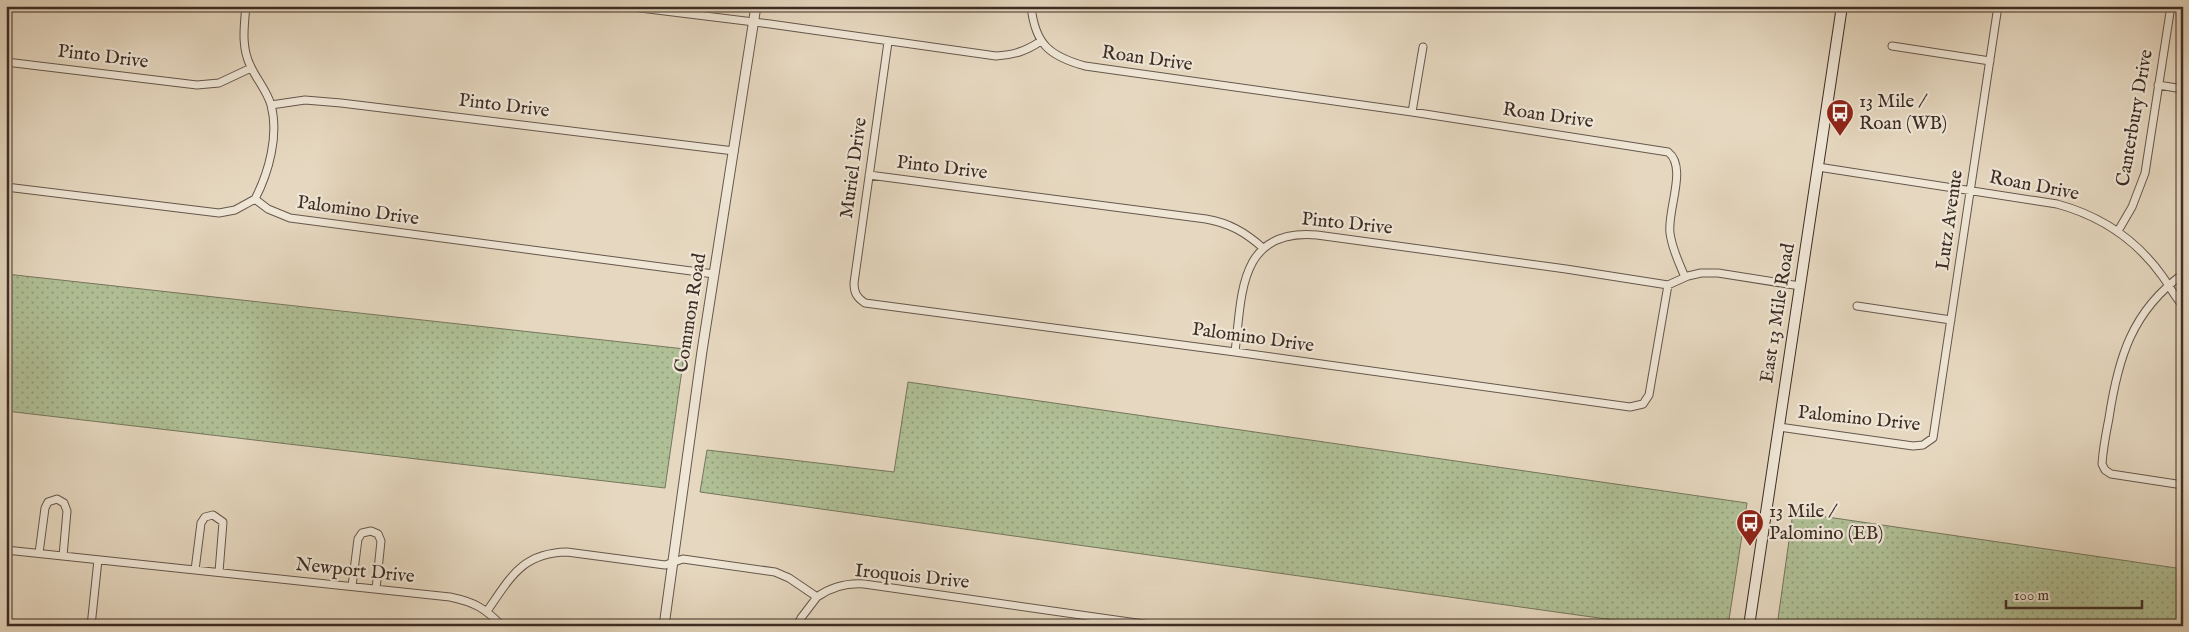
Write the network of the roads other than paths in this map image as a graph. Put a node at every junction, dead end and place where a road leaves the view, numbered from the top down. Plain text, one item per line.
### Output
1 (246, 6) edge
2 (624, 6) edge
3 (756, 6) edge
4 (1031, 6) edge
5 (1842, 6) edge
6 (1998, 6) edge
7 (2171, 6) edge
8 (754, 22) junction
9 (1041, 41) junction
10 (888, 42) junction
11 (1892, 46) dead end
12 (1423, 47) dead end
13 (1990, 61) junction
14 (6, 62) edge
15 (251, 68) junction
16 (2158, 85) junction
17 (2183, 89) edge
18 (271, 105) junction
19 (1412, 112) junction
20 (734, 151) junction
21 (1818, 167) junction
22 (869, 175) junction
23 (6, 187) edge
24 (1970, 190) junction
25 (255, 199) junction
26 (2118, 231) junction
27 (1264, 248) junction
28 (714, 274) junction
29 (2183, 274) edge
30 (1685, 277) junction
31 (1668, 285) junction
32 (2168, 285) junction
33 (1800, 286) junction
34 (858, 299) joint
35 (1857, 306) dead end
36 (2183, 306) edge
37 (1951, 320) junction
38 (1235, 352) junction
39 (1779, 427) junction
40 (1933, 438) joint
41 (2183, 485) edge
42 (6, 550) edge
43 (40, 553) junction
44 (63, 556) junction
45 (98, 560) junction
46 (673, 562) junction
47 (195, 570) junction
48 (219, 572) junction
49 (352, 586) junction
50 (376, 589) junction
51 (818, 597) junction
52 (487, 611) junction
53 (91, 626) edge
54 (502, 626) edge
55 (664, 626) edge
56 (797, 626) edge
57 (1158, 626) edge
58 (1749, 626) edge

1 - 15 street
2 - 8 street
3 - 8 street, Common Road
4 - 9 street
5 - 21 main road, East 13 Mile Road
6 - 13 street, Lutz Avenue
7 - 16 street, Canterbury Drive
8 - 10 street
8 - 20 street, Common Road
9 - 10 street
9 - 19 street, Roan Drive
10 - 22 street, Muriel Drive
11 - 13 street
12 - 19 street
13 - 24 street, Lutz Avenue
14 - 15 street, Pinto Drive
15 - 18 street
16 - 17 street
16 - 26 street, Canterbury Drive
18 - 20 street, Pinto Drive
18 - 25 street
19 - 30 street, Roan Drive
20 - 28 street, Common Road
21 - 24 street, Roan Drive
21 - 33 main road, East 13 Mile Road
22 - 27 street, Pinto Drive
22 - 34 street, Muriel Drive
23 - 25 street
24 - 26 street, Roan Drive
24 - 37 street, Lutz Avenue
25 - 28 street, Palomino Drive
26 - 32 street, Roan Drive
27 - 31 street, Pinto Drive
27 - 38 street
28 - 46 street, Common Road
29 - 32 street
30 - 31 street
30 - 33 street
31 - 38 street, Palomino Drive
32 - 36 street
32 - 41 street
33 - 39 main road, East 13 Mile Road
34 - 38 street, Palomino Drive
35 - 37 street
37 - 40 street, Lutz Avenue
39 - 40 street, Palomino Drive
39 - 58 main road, East 13 Mile Road
42 - 43 street, Newport Drive
43 - 44 street, Newport Drive
43 - 44 street
44 - 45 street, Newport Drive
45 - 47 street, Newport Drive
45 - 53 street
46 - 51 street
46 - 52 street
46 - 55 street, Common Road
47 - 48 street, Newport Drive
47 - 48 street
48 - 49 street, Newport Drive
49 - 50 street, Newport Drive
49 - 50 street
50 - 52 street, Newport Drive
51 - 56 street
51 - 57 street, Iroquois Drive
52 - 54 street

